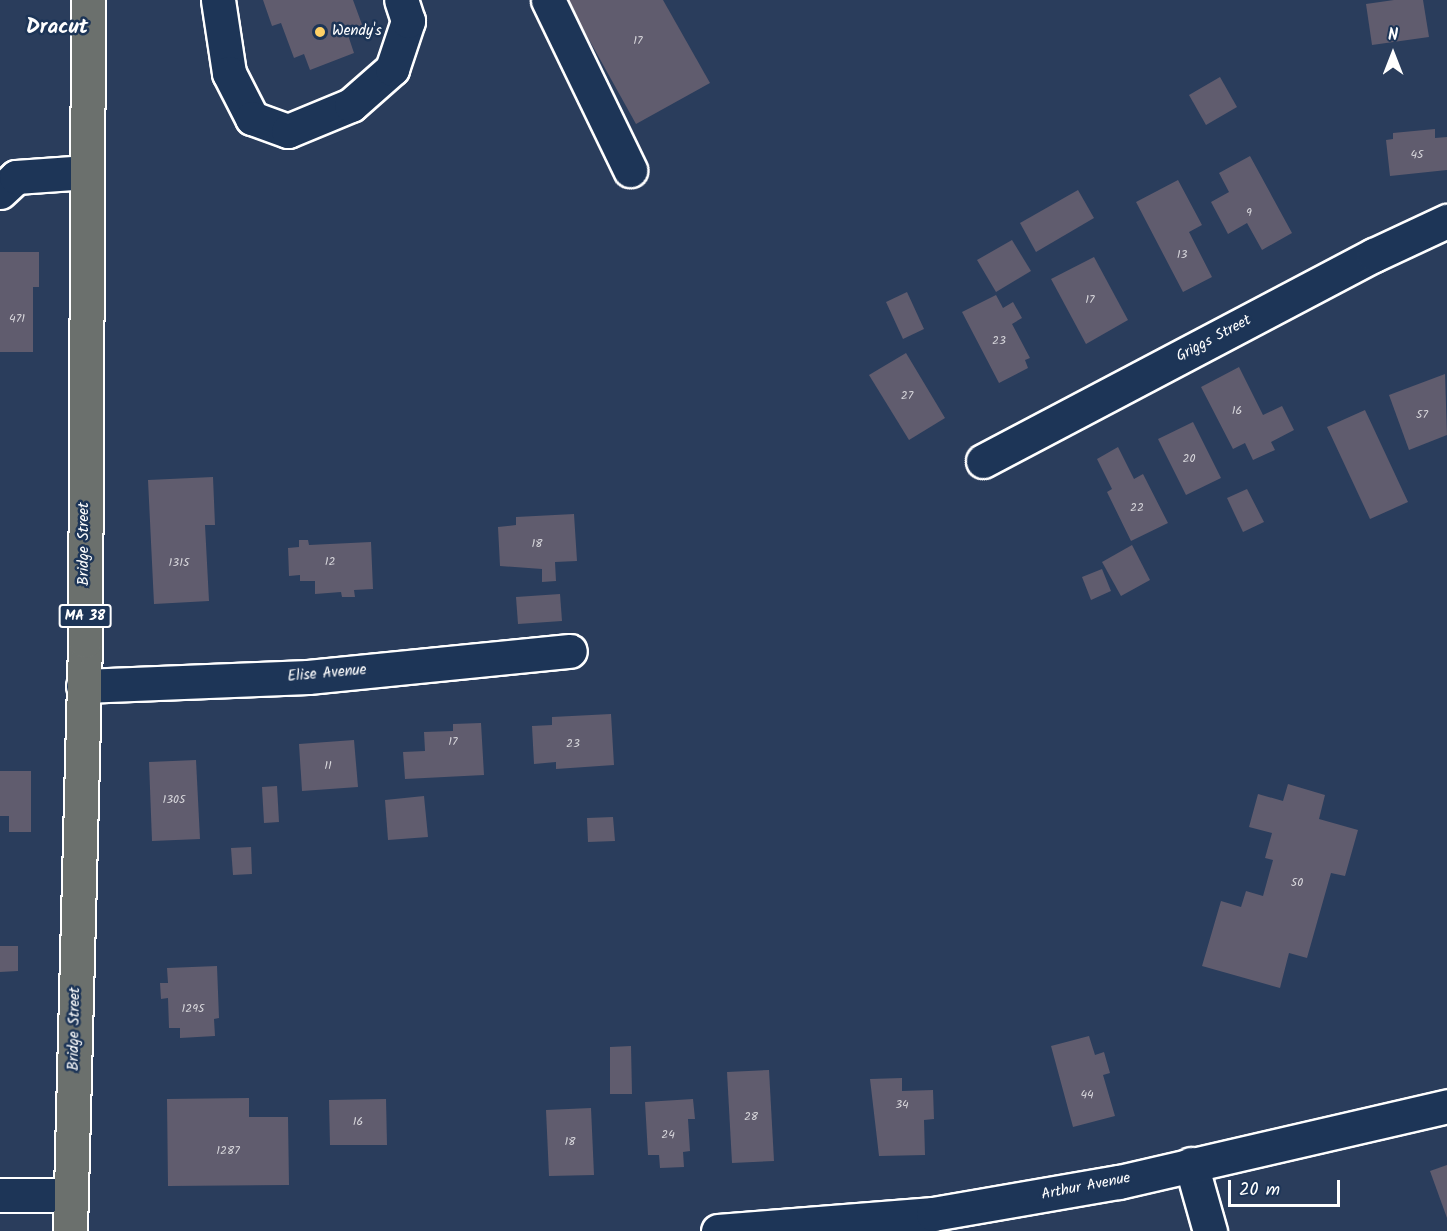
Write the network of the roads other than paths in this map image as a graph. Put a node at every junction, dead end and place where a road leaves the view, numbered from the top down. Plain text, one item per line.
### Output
1 (88, 0) edge
2 (218, 0) edge
3 (401, 0) edge
4 (548, 0) edge
5 (630, 170) dead end
6 (87, 172) junction
7 (0, 192) edge
8 (1447, 220) edge
9 (983, 461) dead end
10 (570, 651) dead end
11 (83, 686) junction
12 (1447, 1106) edge
13 (1191, 1164) junction
14 (0, 1195) edge
15 (71, 1195) junction
16 (70, 1231) edge
17 (718, 1231) edge
18 (1210, 1231) edge

1 - 6 main road, Bridge Street / MA 38
2 - 3 street
4 - 5 street
6 - 7 street
6 - 11 main road, Bridge Street / MA 38
8 - 9 street, Griggs Street
10 - 11 street, Elise Avenue
11 - 15 main road, Bridge Street / MA 38
12 - 13 street, Arthur Avenue
13 - 17 street, Arthur Avenue
13 - 18 street
14 - 15 street
15 - 16 main road, Bridge Street / MA 38

